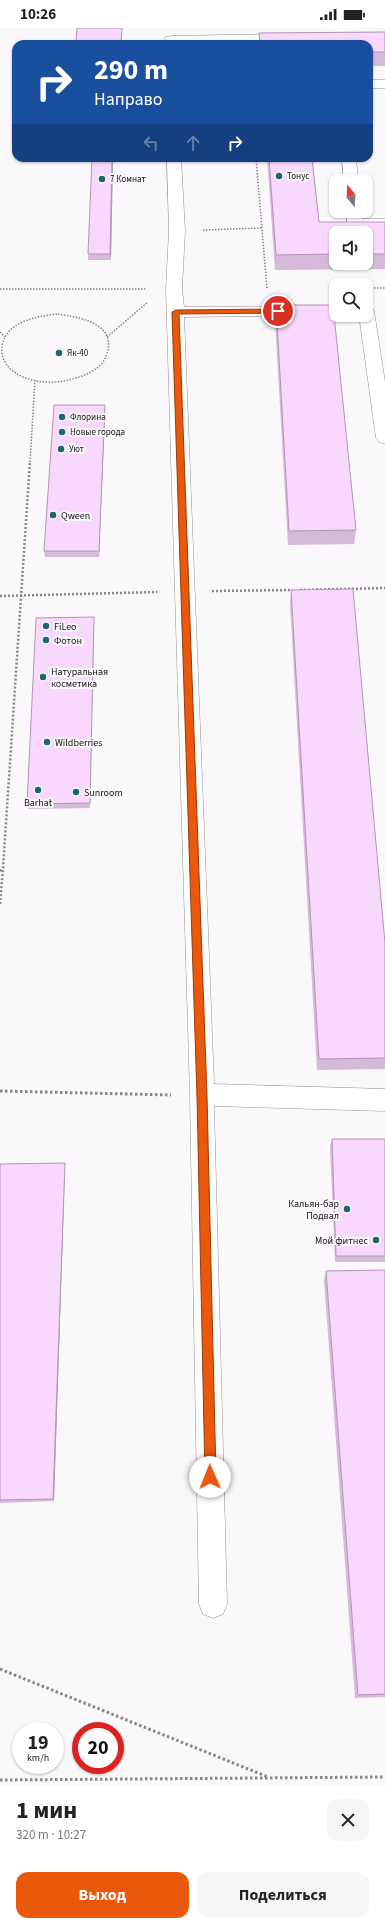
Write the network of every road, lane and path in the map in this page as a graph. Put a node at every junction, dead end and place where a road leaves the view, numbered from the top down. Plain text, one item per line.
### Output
1 (171, 37) edge
2 (302, 38) edge
3 (373, 84) edge
4 (385, 84) edge
5 (174, 162) edge
6 (256, 162) edge
7 (349, 162) edge
8 (350, 174) edge
9 (355, 218) edge
10 (385, 224) edge
11 (262, 228) junction
12 (177, 231) junction
13 (0, 289) edge
14 (169, 289) junction
15 (275, 289) dead end
16 (329, 311) edge
17 (176, 312) junction
18 (372, 322) edge
19 (0, 332) edge
20 (5, 337) junction
21 (107, 337) junction
22 (35, 380) junction
23 (385, 438) edge
24 (1, 869) edge
25 (0, 904) edge
26 (0, 1091) edge
27 (202, 1096) junction
28 (385, 1100) edge
29 (213, 1604) dead end
30 (0, 1669) edge
31 (385, 1777) edge
32 (271, 1778) junction
33 (0, 1780) edge

1 - 2 lane
3 - 4 lane
5 - 12 lane
6 - 11 path
7 - 8 lane
9 - 10 lane
11 - 12 path
11 - 15 path
12 - 14 lane
13 - 14 path
14 - 17 lane
14 - 21 path
16 - 17 lane
17 - 27 lane
18 - 23 lane
19 - 20 path
20 - 21 path
20 - 22 path
21 - 22 path
22 - 24 path
24 - 25 path
26 - 27 path
27 - 28 lane
27 - 29 lane
30 - 32 path
31 - 32 path
32 - 33 path

